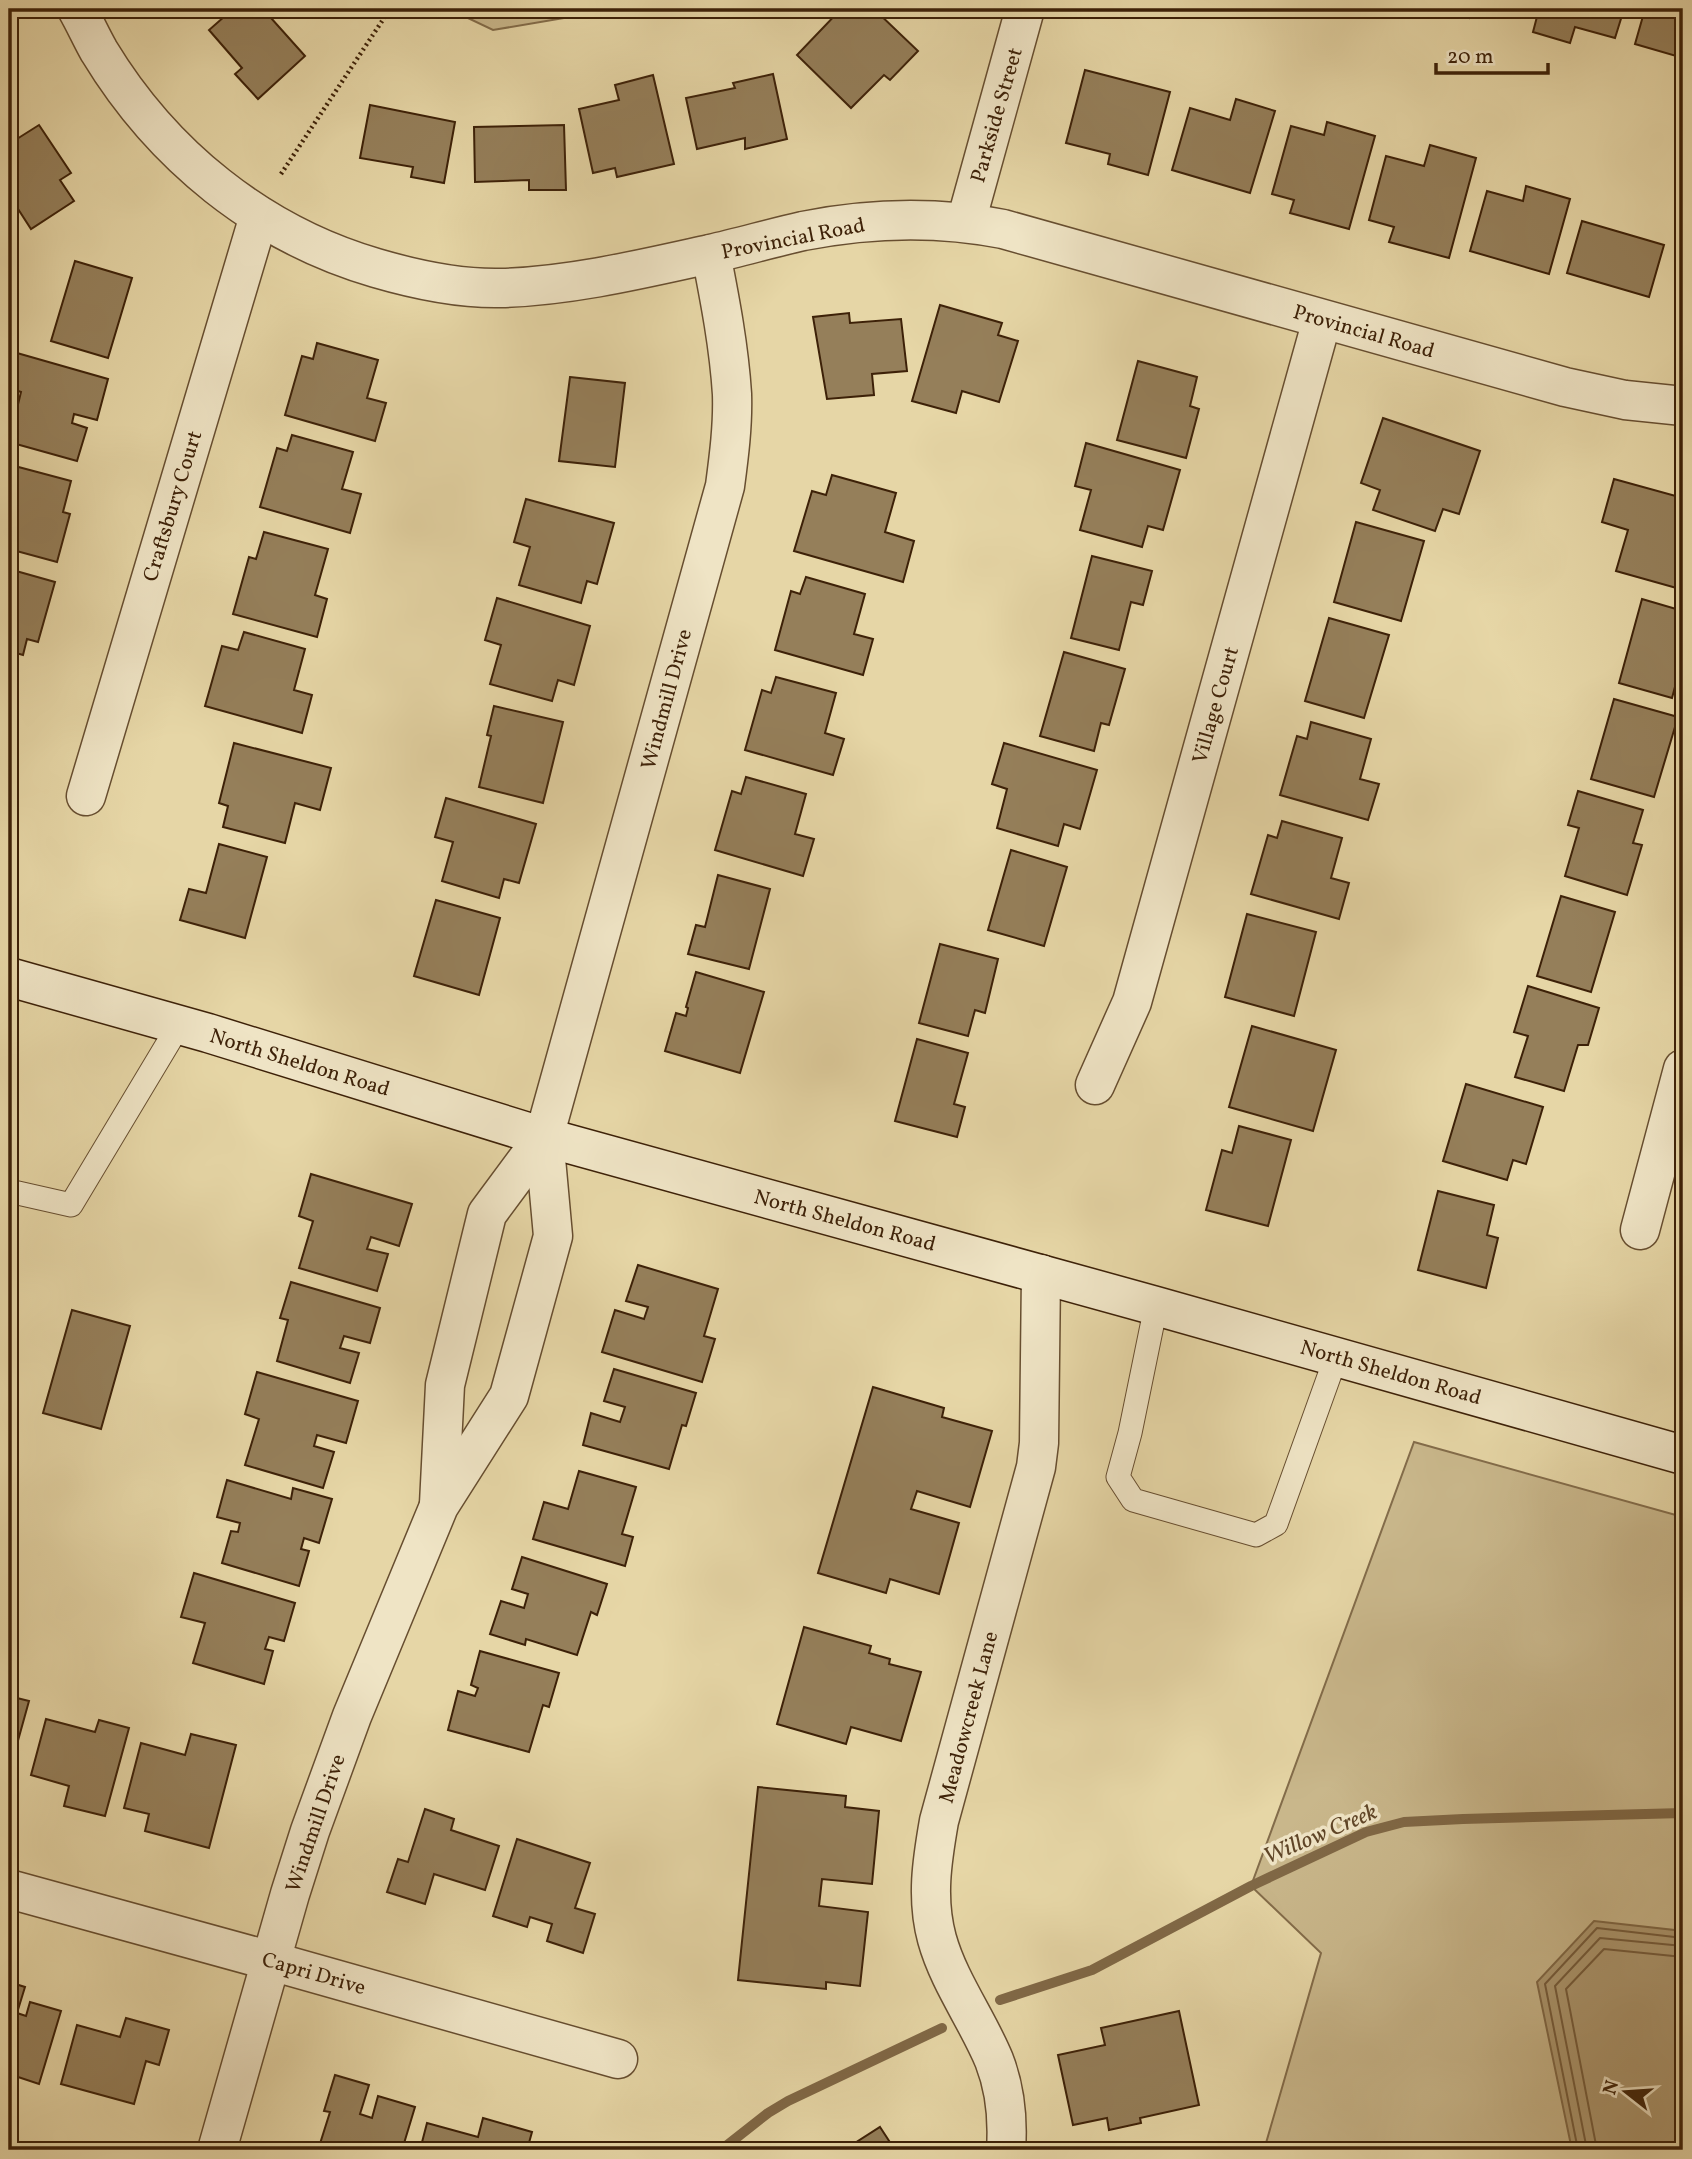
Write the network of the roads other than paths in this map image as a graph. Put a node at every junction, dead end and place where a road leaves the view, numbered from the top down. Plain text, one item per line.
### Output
1 (77, 9) edge
2 (1025, 9) edge
3 (259, 216) junction
4 (966, 222) junction
5 (711, 254) junction
6 (1322, 320) junction
7 (1683, 406) edge
8 (86, 796) dead end
9 (9, 977) edge
10 (179, 1025) junction
11 (1683, 1069) edge
12 (1095, 1085) dead end
13 (544, 1137) junction
14 (9, 1191) edge
15 (1640, 1230) dead end
16 (1041, 1274) junction
17 (1156, 1306) junction
18 (1336, 1357) junction
19 (1683, 1455) edge
20 (439, 1506) junction
21 (9, 1889) edge
22 (271, 1961) junction
23 (618, 2059) dead end
24 (217, 2150) edge
25 (1006, 2150) edge

1 - 3 street, Provincial Road
2 - 4 street, Parkside Street
3 - 5 street, Provincial Road
3 - 8 street, Craftsbury Court
4 - 5 street, Provincial Road
4 - 6 street, Provincial Road
5 - 13 street, Windmill Drive
6 - 7 street, Provincial Road
6 - 12 street, Village Court
9 - 10 street, North Sheldon Road
10 - 13 street, North Sheldon Road
10 - 14 lane
11 - 15 street
13 - 16 street, North Sheldon Road
13 - 20 street, Windmill Drive
13 - 20 street, Windmill Drive
16 - 17 street, North Sheldon Road
16 - 25 street, Meadowcreek Lane
17 - 18 street, North Sheldon Road
17 - 18 lane
18 - 19 street, North Sheldon Road
20 - 22 street, Windmill Drive
21 - 22 street, Capri Drive
22 - 23 street, Capri Drive
22 - 24 street, Windmill Drive

